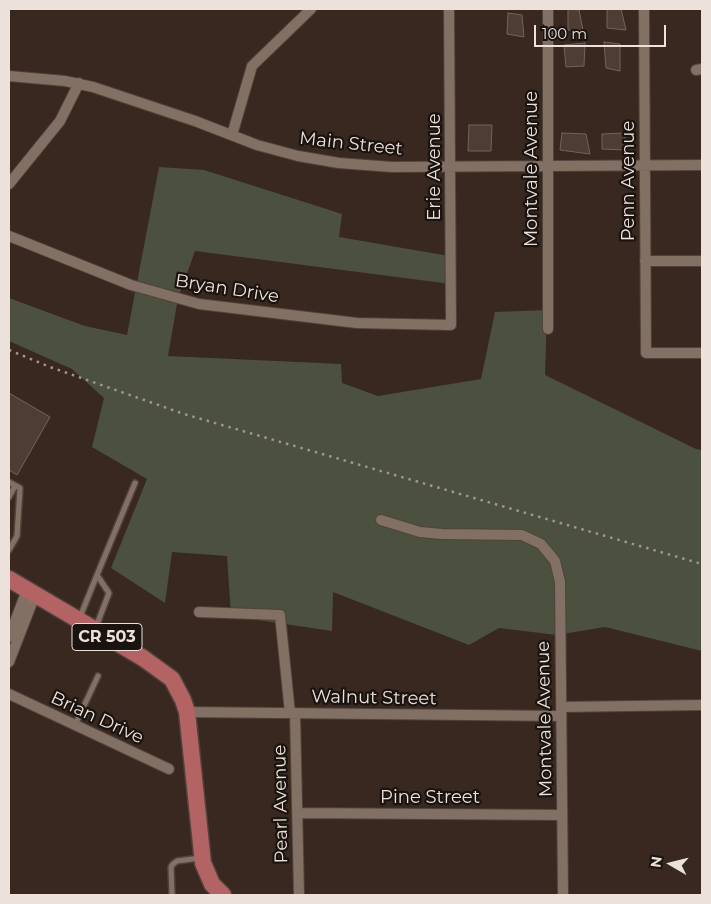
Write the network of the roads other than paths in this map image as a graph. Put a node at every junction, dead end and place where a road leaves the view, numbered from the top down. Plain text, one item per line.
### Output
1 (311, 9) edge
2 (449, 9) edge
3 (548, 9) edge
4 (644, 9) edge
5 (9, 76) edge
6 (79, 83) junction
7 (232, 136) junction
8 (645, 165) junction
9 (702, 165) edge
10 (452, 166) junction
11 (548, 166) junction
12 (9, 184) edge
13 (9, 236) edge
14 (645, 261) junction
15 (702, 261) edge
16 (451, 325) joint
17 (548, 329) dead end
18 (702, 353) edge
19 (9, 482) edge
20 (135, 483) dead end
21 (15, 486) junction
22 (9, 498) edge
23 (381, 520) dead end
24 (9, 550) edge
25 (97, 575) junction
26 (9, 580) edge
27 (31, 593) junction
28 (200, 612) dead end
29 (78, 621) junction
30 (95, 630) junction
31 (9, 633) edge
32 (9, 662) edge
33 (98, 676) dead end
34 (10, 695) edge
35 (702, 704) edge
36 (187, 712) junction
37 (561, 712) junction
38 (292, 713) junction
39 (75, 725) junction
40 (169, 769) dead end
41 (299, 813) junction
42 (562, 815) junction
43 (203, 857) junction
44 (220, 894) edge
45 (172, 895) edge
46 (299, 895) edge
47 (563, 895) edge

1 - 7 street
2 - 10 street, Erie Avenue
3 - 11 street, Montvale Avenue
4 - 8 street, Penn Avenue
5 - 6 street, Main Street
6 - 7 street, Main Street
6 - 12 street
7 - 10 street, Main Street
8 - 9 street, Main Street
8 - 11 street, Main Street
8 - 14 street, Penn Avenue
10 - 11 street, Main Street
10 - 16 street, Erie Avenue
11 - 17 street, Montvale Avenue
13 - 16 street, Bryan Drive
14 - 15 street
14 - 18 street, Penn Avenue
19 - 21 lane
20 - 25 lane
21 - 22 lane
21 - 24 lane
23 - 37 street, Montvale Avenue
25 - 29 lane
25 - 30 lane
26 - 27 main road, CR 503
27 - 29 main road, CR 503
27 - 31 street
27 - 32 street
28 - 38 street, Pearl Avenue
29 - 30 main road, CR 503
30 - 36 main road, CR 503
33 - 39 lane
34 - 39 street, Brian Drive
35 - 37 street, Walnut Street
36 - 38 street, Walnut Street
36 - 43 main road, CR 503
37 - 38 street, Walnut Street
37 - 42 street, Montvale Avenue
38 - 41 street, Pearl Avenue
39 - 40 street, Brian Drive
41 - 42 street, Pine Street
41 - 46 street, Pearl Avenue
42 - 47 street, Montvale Avenue
43 - 44 main road, CR 503
43 - 45 lane

